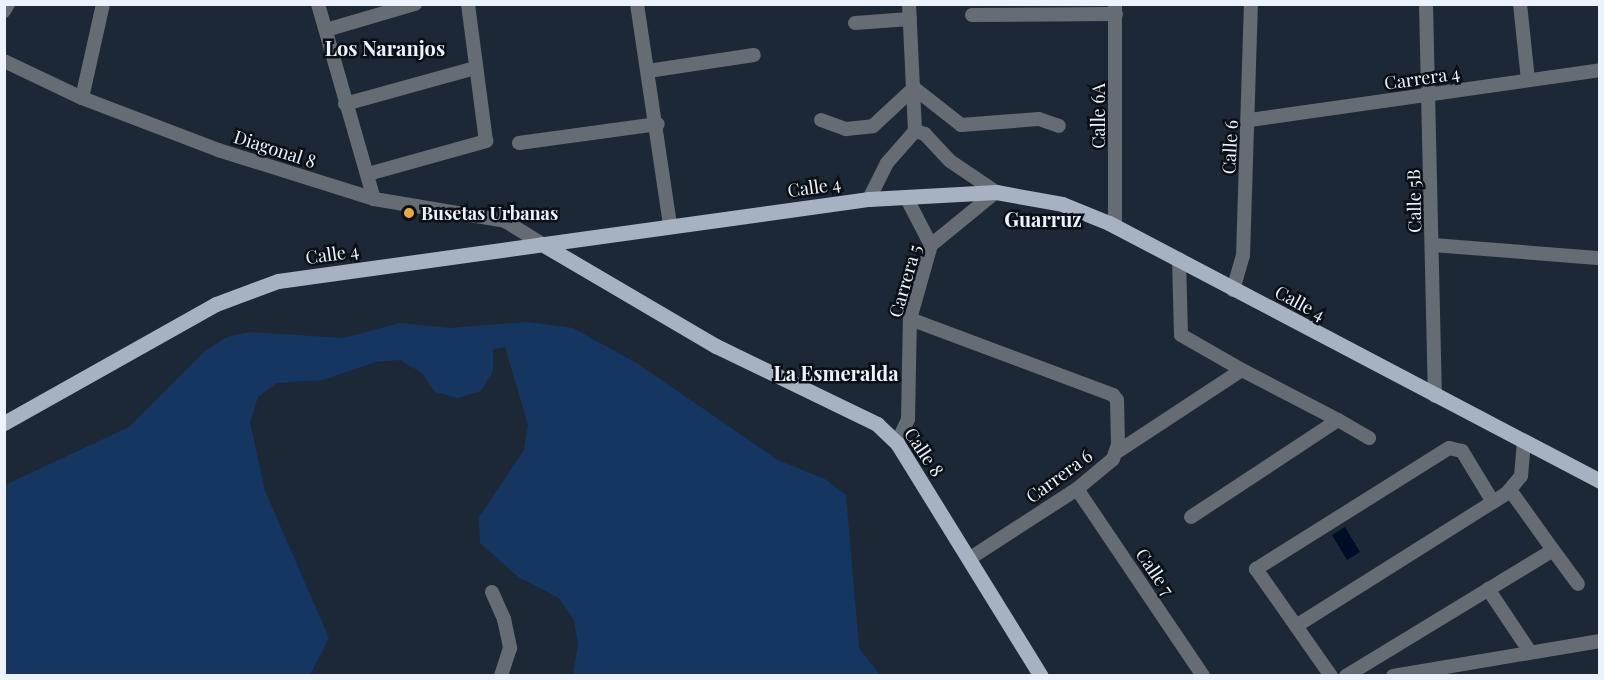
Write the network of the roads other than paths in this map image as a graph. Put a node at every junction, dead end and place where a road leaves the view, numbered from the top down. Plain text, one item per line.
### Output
1 (8, 4) edge
2 (103, 4) edge
3 (318, 4) edge
4 (415, 4) edge
5 (468, 4) edge
6 (637, 4) edge
7 (1251, 4) edge
8 (1426, 4) edge
9 (1520, 4) edge
10 (1116, 9) edge
11 (4, 11) edge
12 (909, 12) edge
13 (972, 15) dead end
14 (855, 23) dead end
15 (326, 30) junction
16 (754, 55) dead end
17 (4, 61) edge
18 (475, 68) junction
19 (1599, 70) edge
20 (648, 71) junction
21 (1527, 80) junction
22 (914, 88) junction
23 (1430, 96) junction
24 (82, 98) junction
25 (345, 104) junction
26 (821, 120) dead end
27 (1250, 120) junction
28 (658, 124) junction
29 (1059, 126) dead end
30 (915, 131) junction
31 (519, 143) dead end
32 (368, 174) junction
33 (996, 192) junction
34 (906, 197) junction
35 (374, 199) junction
36 (869, 199) junction
37 (670, 226) junction
38 (1115, 227) junction
39 (542, 244) junction
40 (931, 245) junction
41 (1433, 245) junction
42 (1599, 258) edge
43 (1179, 259) junction
44 (1233, 290) junction
45 (910, 319) junction
46 (1242, 370) junction
47 (1436, 396) junction
48 (1338, 420) junction
49 (4, 423) edge
50 (1368, 438) dead end
51 (897, 443) junction
52 (1524, 443) junction
53 (1117, 452) junction
54 (1599, 482) edge
55 (1077, 489) junction
56 (1510, 490) junction
57 (1493, 502) junction
58 (1191, 517) dead end
59 (1553, 550) junction
60 (969, 559) junction
61 (1578, 584) dead end
62 (1488, 589) junction
63 (492, 592) dead end
64 (1296, 626) junction
65 (1599, 641) edge
66 (1530, 652) junction
67 (501, 675) edge
68 (1041, 675) edge
69 (1203, 675) edge
70 (1331, 675) edge
71 (1346, 675) edge
72 (1393, 675) edge

1 - 11 street
2 - 24 street
3 - 15 street
4 - 15 street
5 - 18 street
6 - 20 street
7 - 27 street, Calle 6
8 - 23 street, Calle 5B
9 - 21 street
10 - 13 street
10 - 38 street, Calle 6A
12 - 14 street
12 - 22 street
15 - 25 street
16 - 20 street
17 - 24 street, Diagonal 8
18 - 25 street
18 - 32 street
19 - 21 street, Carrera 4
20 - 28 street
21 - 23 street, Carrera 4
22 - 26 street
22 - 29 street
22 - 30 street
23 - 27 street, Carrera 4
23 - 41 street, Calle 5B
24 - 35 street, Diagonal 8
25 - 32 street
27 - 44 street, Calle 6
28 - 31 street
28 - 37 street
30 - 33 street
30 - 36 street
32 - 35 street
33 - 34 main road, Calle 4
33 - 38 main road, Calle 4
33 - 40 street, Carrera 5
34 - 36 main road, Calle 4
34 - 40 street
35 - 39 street, Diagonal 8
36 - 37 main road, Calle 4
37 - 39 main road, Calle 4
38 - 43 main road, Calle 4
39 - 49 main road, Calle 4
39 - 51 main road, Calle 8
40 - 45 street, Carrera 5
41 - 42 street
41 - 47 street, Calle 5B
43 - 44 main road, Calle 4
43 - 46 street
44 - 47 main road, Calle 4
45 - 51 street, Carrera 5
45 - 53 street, Carrera 6
46 - 48 street
46 - 53 street
47 - 52 main road, Calle 4
48 - 50 street
48 - 58 street
51 - 60 main road, Calle 8
52 - 54 main road, Calle 4
52 - 56 street
53 - 55 street, Carrera 6
55 - 60 street, Carrera 6
55 - 69 street, Calle 7
56 - 57 street
56 - 59 street
57 - 64 street
57 - 64 street
59 - 61 street
59 - 62 street
60 - 68 main road, Calle 8
62 - 66 street
62 - 71 street
63 - 67 street
64 - 70 street
65 - 66 street
66 - 72 street

